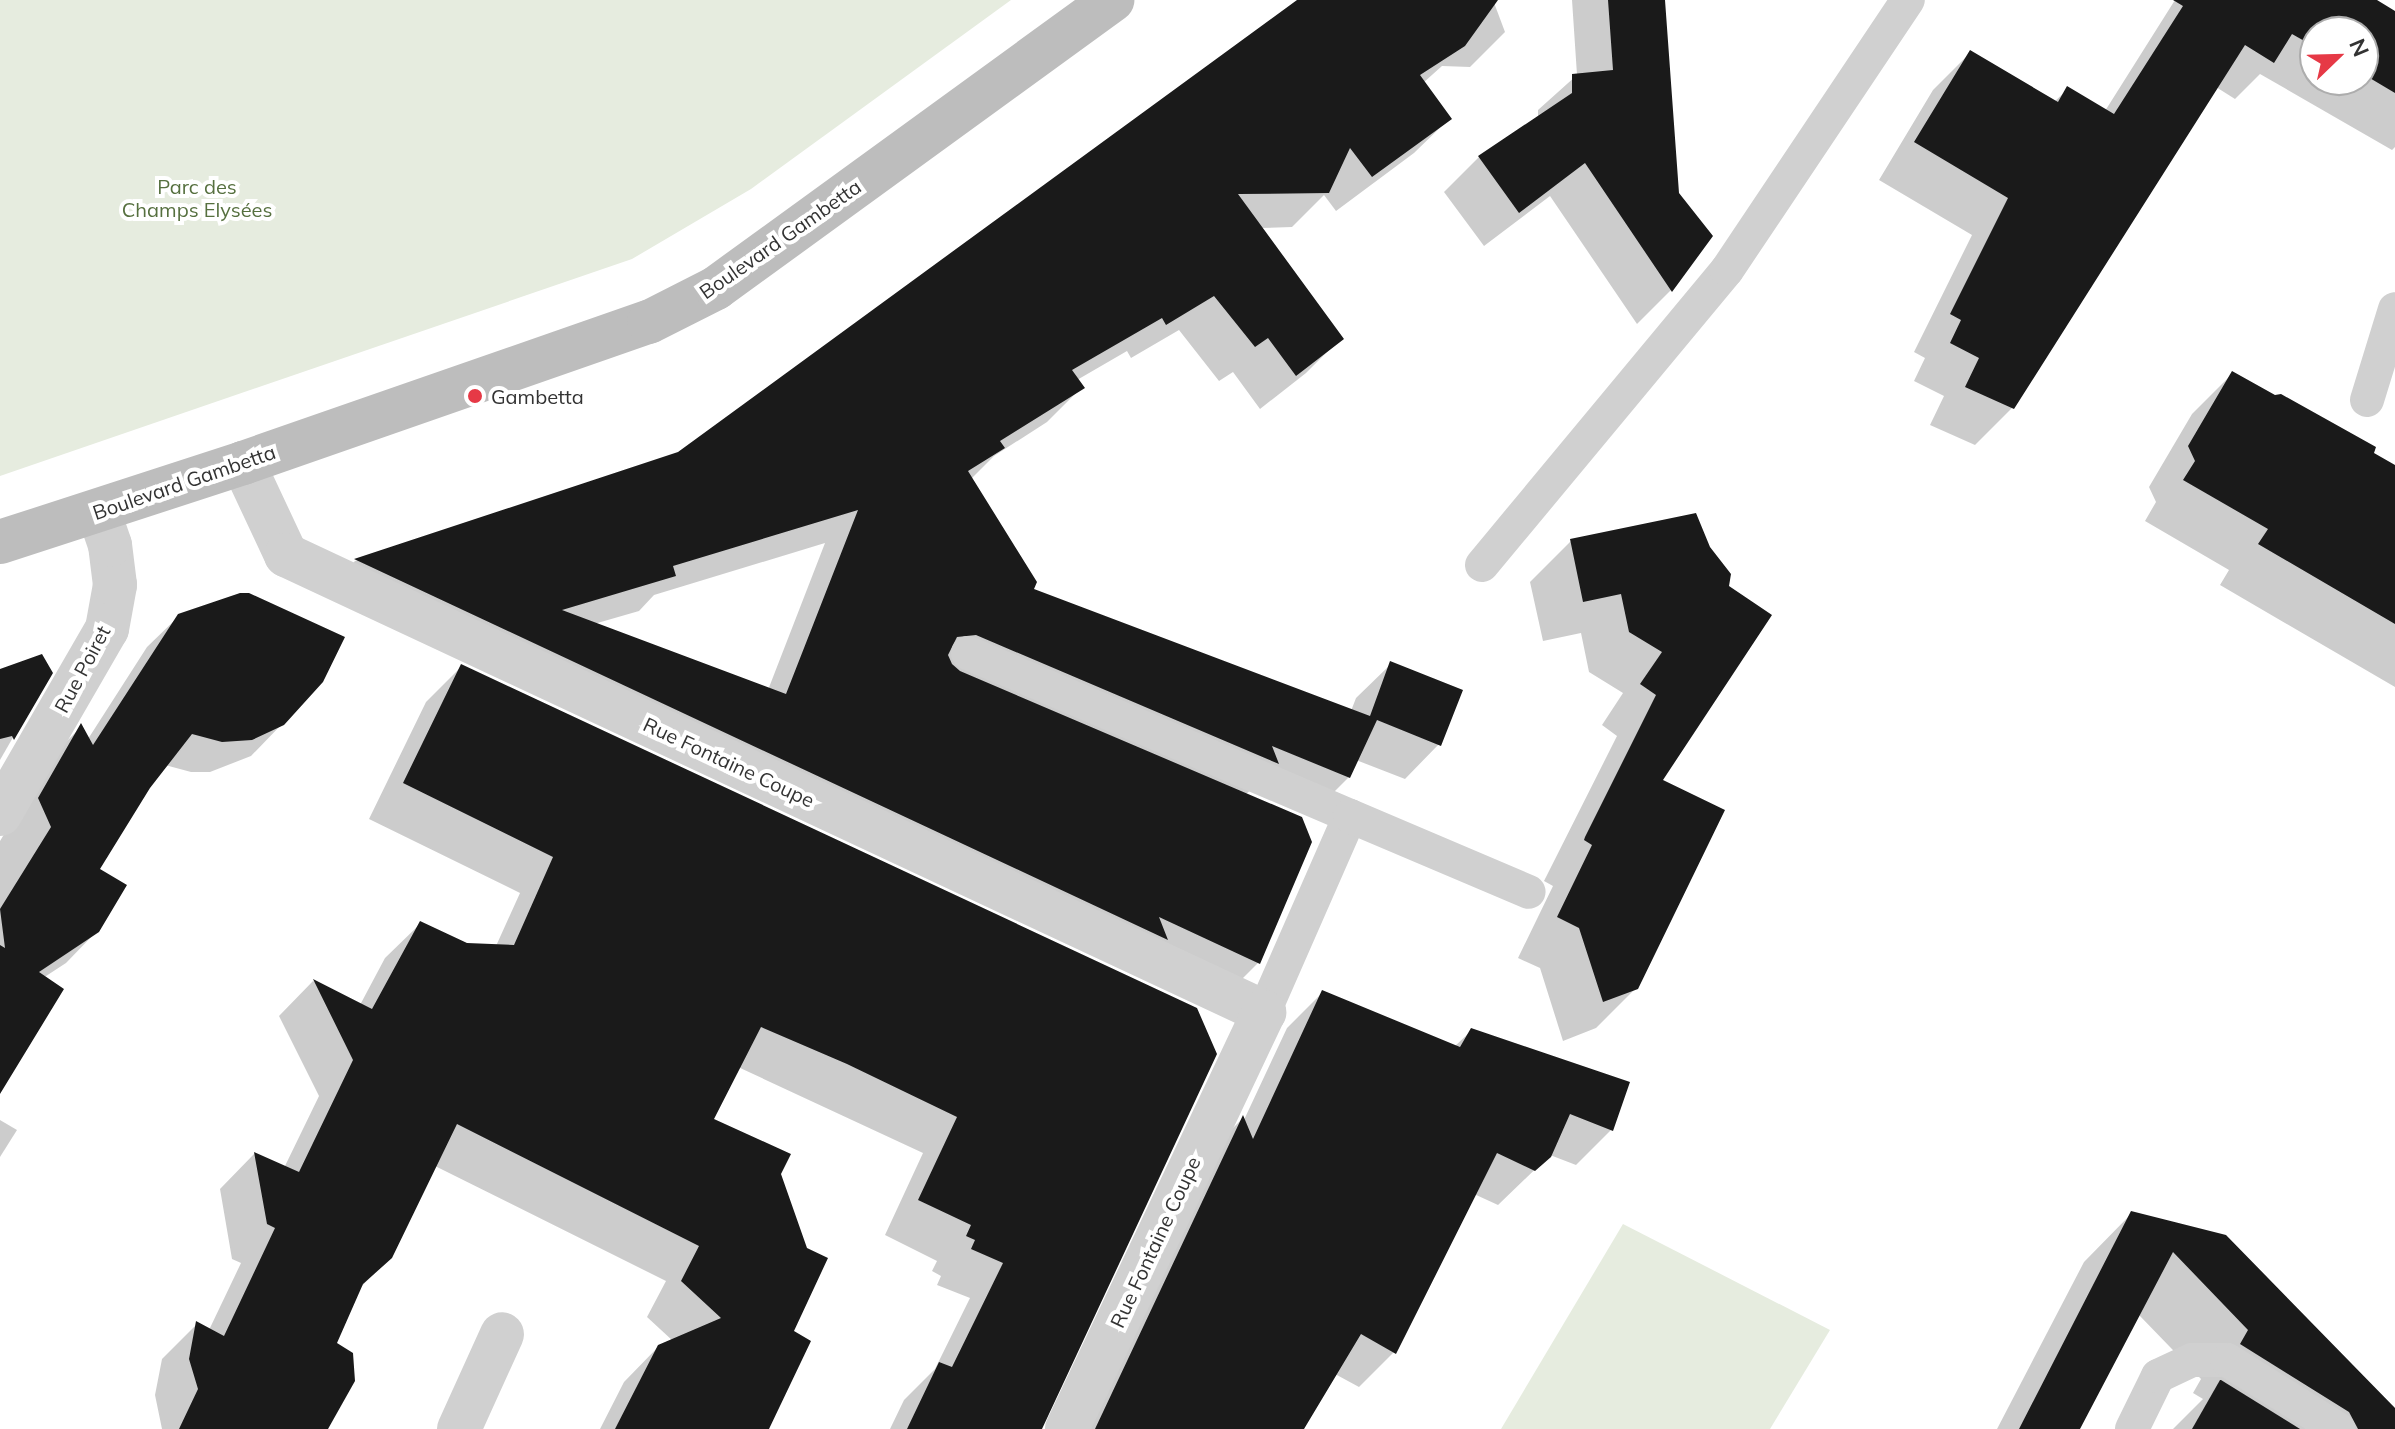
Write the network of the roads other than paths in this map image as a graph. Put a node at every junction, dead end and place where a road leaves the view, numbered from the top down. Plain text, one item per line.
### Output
1 (1112, 0) edge
2 (1908, 0) edge
3 (2395, 309) edge
4 (2367, 400) dead end
5 (243, 463) junction
6 (98, 511) junction
7 (0, 542) edge
8 (1482, 565) dead end
9 (968, 653) dead end
10 (0, 814) edge
11 (1350, 816) junction
12 (1529, 892) dead end
13 (1264, 1012) junction
14 (502, 1334) dead end
15 (459, 1429) edge
16 (1067, 1429) edge
17 (2132, 1429) edge
18 (2338, 1429) edge

1 - 5 main road, Boulevard Gambetta
2 - 8 lane
3 - 4 lane
5 - 6 main road, Boulevard Gambetta
5 - 13 street, Rue Fontaine Coupe
6 - 7 main road, Boulevard Gambetta
6 - 10 street, Rue Poiret
9 - 11 lane
11 - 12 lane
11 - 13 lane, Rue Fontaine Coupe
13 - 16 street, Rue Fontaine Coupe
14 - 15 street
17 - 18 lane

